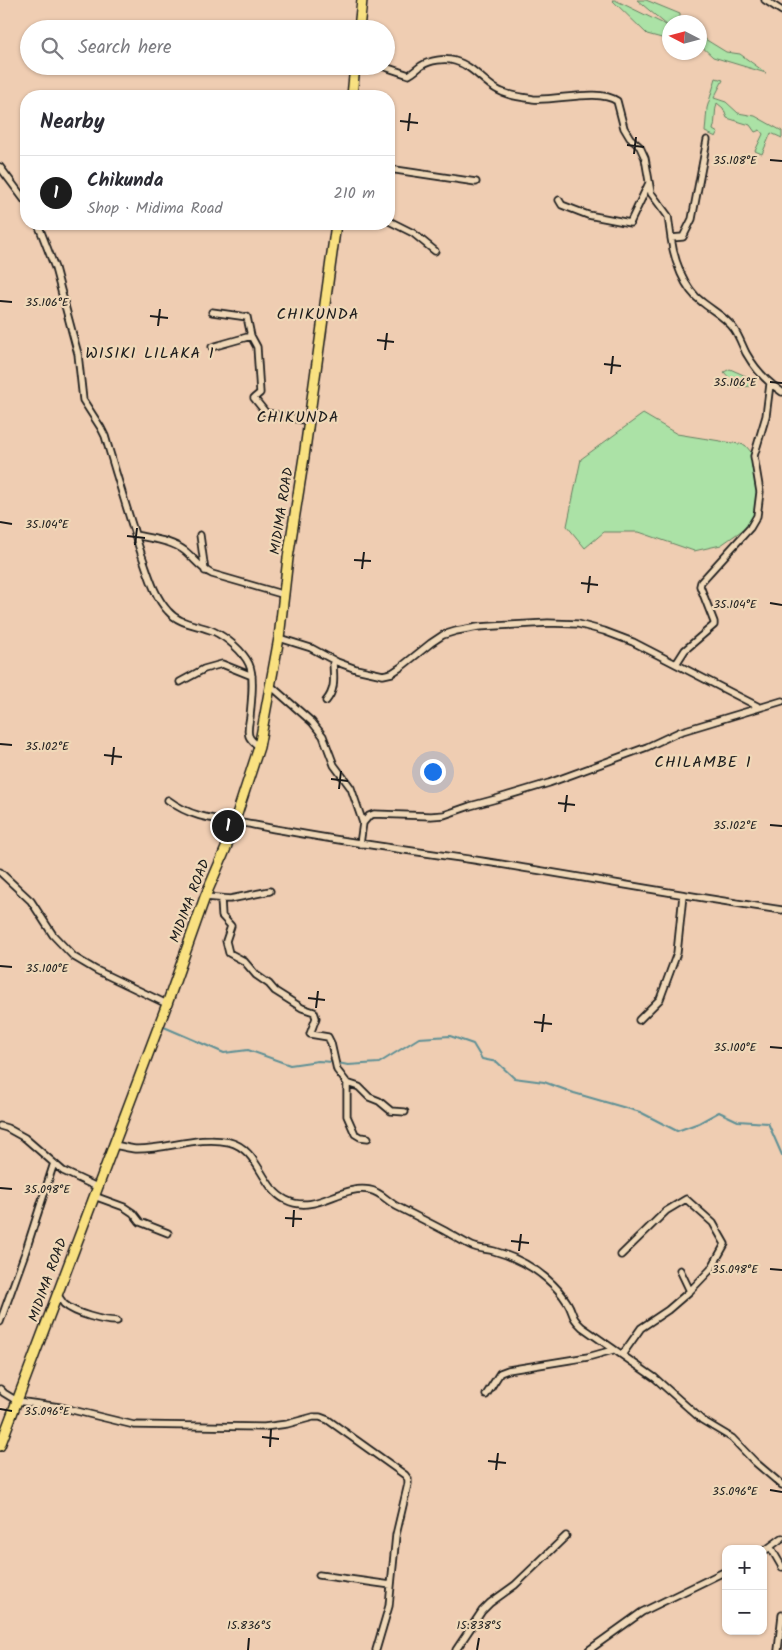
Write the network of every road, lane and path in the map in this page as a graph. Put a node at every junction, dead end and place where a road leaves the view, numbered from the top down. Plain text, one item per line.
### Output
1 (362, 0) edge
2 (765, 0) edge
3 (782, 11) edge
4 (360, 20) edge
5 (395, 70) edge
6 (354, 75) edge
7 (353, 90) edge
8 (707, 140) dead end
9 (0, 167) edge
10 (395, 170) edge
11 (476, 182) dead end
12 (649, 182) junction
13 (20, 194) edge
14 (559, 200) dead end
15 (395, 224) edge
16 (40, 230) edge
17 (335, 230) edge
18 (671, 238) junction
19 (435, 251) dead end
20 (212, 312) dead end
21 (250, 334) junction
22 (212, 347) dead end
23 (770, 384) junction
24 (782, 392) edge
25 (309, 421) junction
26 (135, 535) junction
27 (200, 535) dead end
28 (205, 571) junction
29 (284, 595) junction
30 (279, 638) junction
31 (332, 660) junction
32 (676, 664) junction
33 (252, 676) junction
34 (180, 682) dead end
35 (271, 686) junction
36 (326, 701) dead end
37 (782, 701) edge
38 (759, 707) junction
39 (259, 747) junction
40 (168, 800) dead end
41 (235, 822) junction
42 (362, 823) junction
43 (360, 844) junction
44 (0, 872) edge
45 (270, 891) dead end
46 (683, 894) junction
47 (205, 897) junction
48 (221, 899) junction
49 (782, 910) edge
50 (167, 1004) junction
51 (639, 1020) dead end
52 (347, 1083) junction
53 (405, 1112) dead end
54 (0, 1126) edge
55 (368, 1138) dead end
56 (113, 1145) junction
57 (54, 1163) junction
58 (98, 1187) junction
59 (94, 1196) junction
60 (168, 1233) dead end
61 (621, 1255) dead end
62 (680, 1270) dead end
63 (690, 1291) junction
64 (57, 1294) junction
65 (117, 1321) dead end
66 (0, 1322) edge
67 (613, 1350) junction
68 (622, 1355) junction
69 (0, 1389) edge
70 (486, 1394) dead end
71 (17, 1401) junction
72 (0, 1446) edge
73 (782, 1485) edge
74 (566, 1536) dead end
75 (782, 1538) edge
76 (771, 1548) junction
77 (767, 1550) edge
78 (782, 1567) edge
79 (722, 1573) edge
80 (319, 1575) dead end
81 (392, 1585) junction
82 (782, 1615) edge
83 (376, 1650) edge
84 (456, 1650) edge
85 (589, 1650) edge
86 (778, 1650) edge

1 - 4 main road
2 - 3 street
5 - 12 street
6 - 7 main road
8 - 18 street
9 - 13 street
10 - 11 street
12 - 14 street
12 - 18 street
15 - 19 street
16 - 26 street
17 - 25 main road, MIDIMA ROAD
18 - 23 street
20 - 21 street
21 - 22 street
21 - 25 street
23 - 24 street
23 - 32 street
25 - 29 main road, MIDIMA ROAD
26 - 28 street
26 - 33 street
27 - 28 street
28 - 29 street
29 - 30 main road, MIDIMA ROAD
30 - 31 street
30 - 35 main road, MIDIMA ROAD
31 - 32 street
31 - 36 street
32 - 38 street
33 - 34 street
33 - 39 street
35 - 39 main road, MIDIMA ROAD
35 - 42 street
37 - 38 street
38 - 42 street
39 - 41 main road, MIDIMA ROAD
40 - 41 street
41 - 43 street
41 - 47 main road, MIDIMA ROAD
42 - 43 street
43 - 46 street
44 - 50 street
45 - 48 street
46 - 49 street
46 - 51 street
47 - 48 street
47 - 50 main road, MIDIMA ROAD
48 - 52 street
50 - 56 main road, MIDIMA ROAD
52 - 53 street
52 - 55 street
54 - 57 street
56 - 58 main road, MIDIMA ROAD
56 - 67 street
57 - 58 street
57 - 66 street
58 - 59 main road, MIDIMA ROAD
59 - 60 street
59 - 64 main road, MIDIMA ROAD
61 - 63 street
62 - 63 street
63 - 68 street
64 - 65 street
64 - 71 main road, MIDIMA ROAD
67 - 68 street
67 - 70 street
68 - 73 street
69 - 71 street
71 - 72 main road, MIDIMA ROAD
71 - 81 street
74 - 84 street
75 - 76 street
76 - 77 street
76 - 78 street
79 - 85 street
80 - 81 street
81 - 83 street
82 - 86 street

